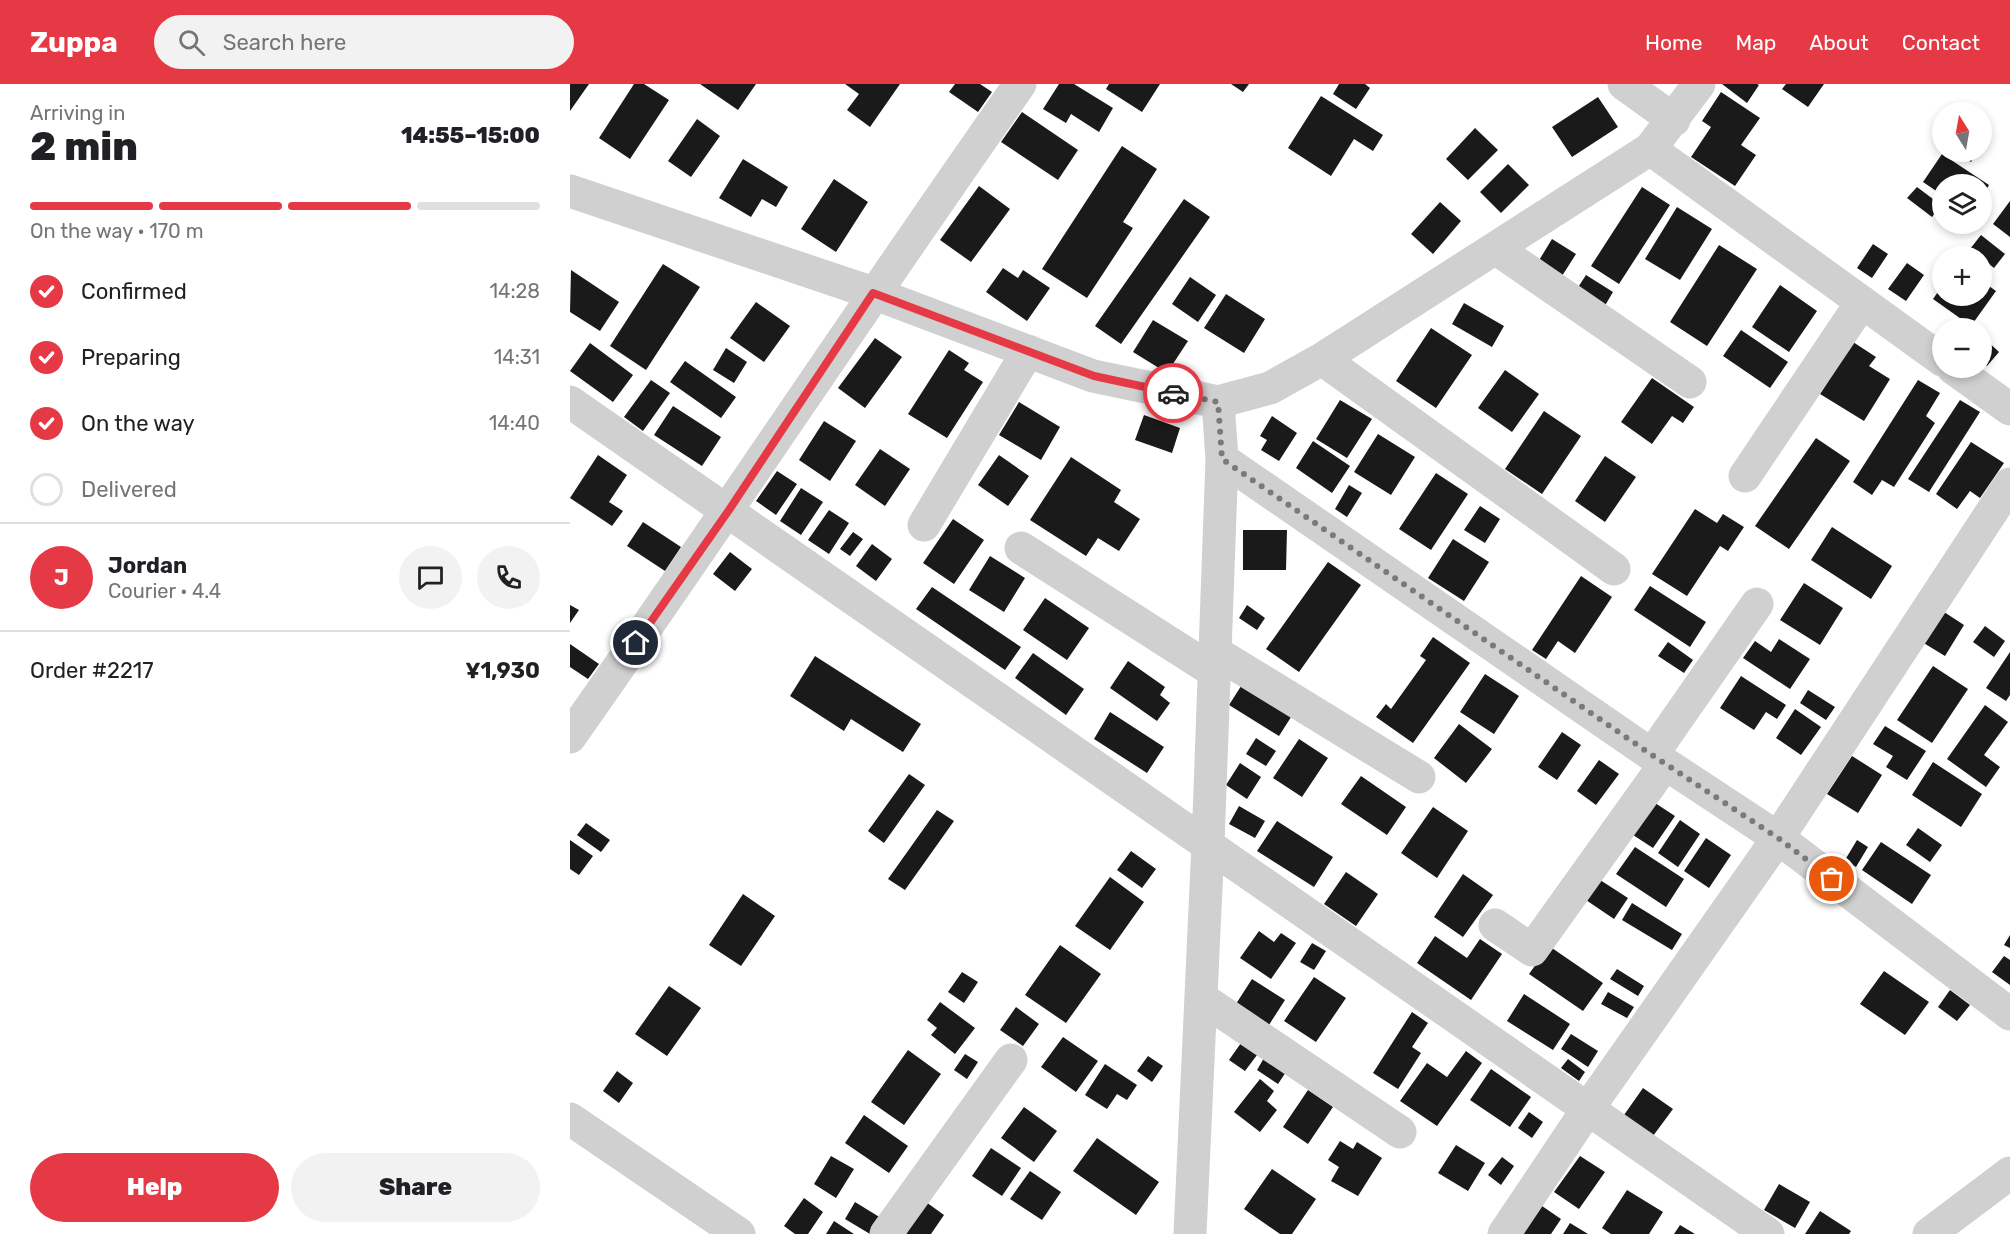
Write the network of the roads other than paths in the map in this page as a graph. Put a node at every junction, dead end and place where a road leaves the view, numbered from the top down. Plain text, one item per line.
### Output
1 (1020, 84) edge
2 (1624, 84) edge
3 (1699, 84) edge
4 (1674, 120) junction
5 (1650, 149) junction
6 (570, 191) edge
7 (1495, 248) junction
8 (873, 293) junction
9 (1862, 302) junction
10 (1028, 351) junction
11 (1932, 353) edge
12 (1322, 359) junction
13 (1967, 378) edge
14 (1689, 382) dead end
15 (570, 402) edge
16 (1218, 402) junction
17 (2010, 409) edge
18 (1222, 459) junction
19 (1745, 476) dead end
20 (2010, 484) edge
21 (729, 510) junction
22 (924, 525) dead end
23 (1021, 548) dead end
24 (1614, 569) dead end
25 (1757, 604) dead end
26 (1215, 662) junction
27 (570, 737) edge
28 (1658, 760) junction
29 (1419, 777) dead end
30 (1778, 838) junction
31 (1208, 844) junction
32 (1495, 925) dead end
33 (1201, 998) junction
34 (2010, 1014) edge
35 (1011, 1060) dead end
36 (1587, 1110) junction
37 (570, 1119) edge
38 (1400, 1132) dead end
39 (2010, 1173) edge
40 (739, 1234) edge
41 (886, 1234) edge
42 (1190, 1234) edge
43 (1504, 1234) edge
44 (1768, 1234) edge
45 (1929, 1234) edge

1 - 8 street
2 - 4 street
3 - 4 street
4 - 5 street
5 - 7 street
5 - 9 street
6 - 8 street
7 - 12 street
7 - 14 street
8 - 10 street
8 - 21 street
9 - 11 street
9 - 19 street
10 - 16 street
10 - 22 street
12 - 16 street
12 - 24 street
13 - 17 street
15 - 21 street
16 - 18 street
18 - 26 street
18 - 28 street
20 - 30 street
21 - 27 street
21 - 31 street
23 - 26 street
25 - 28 street
26 - 29 street
26 - 31 street
28 - 30 street
28 - 32 street
30 - 34 street
30 - 36 street
31 - 33 street
31 - 36 street
33 - 38 street
33 - 42 street
35 - 41 street
36 - 43 street
36 - 44 street
37 - 40 street
39 - 45 street

